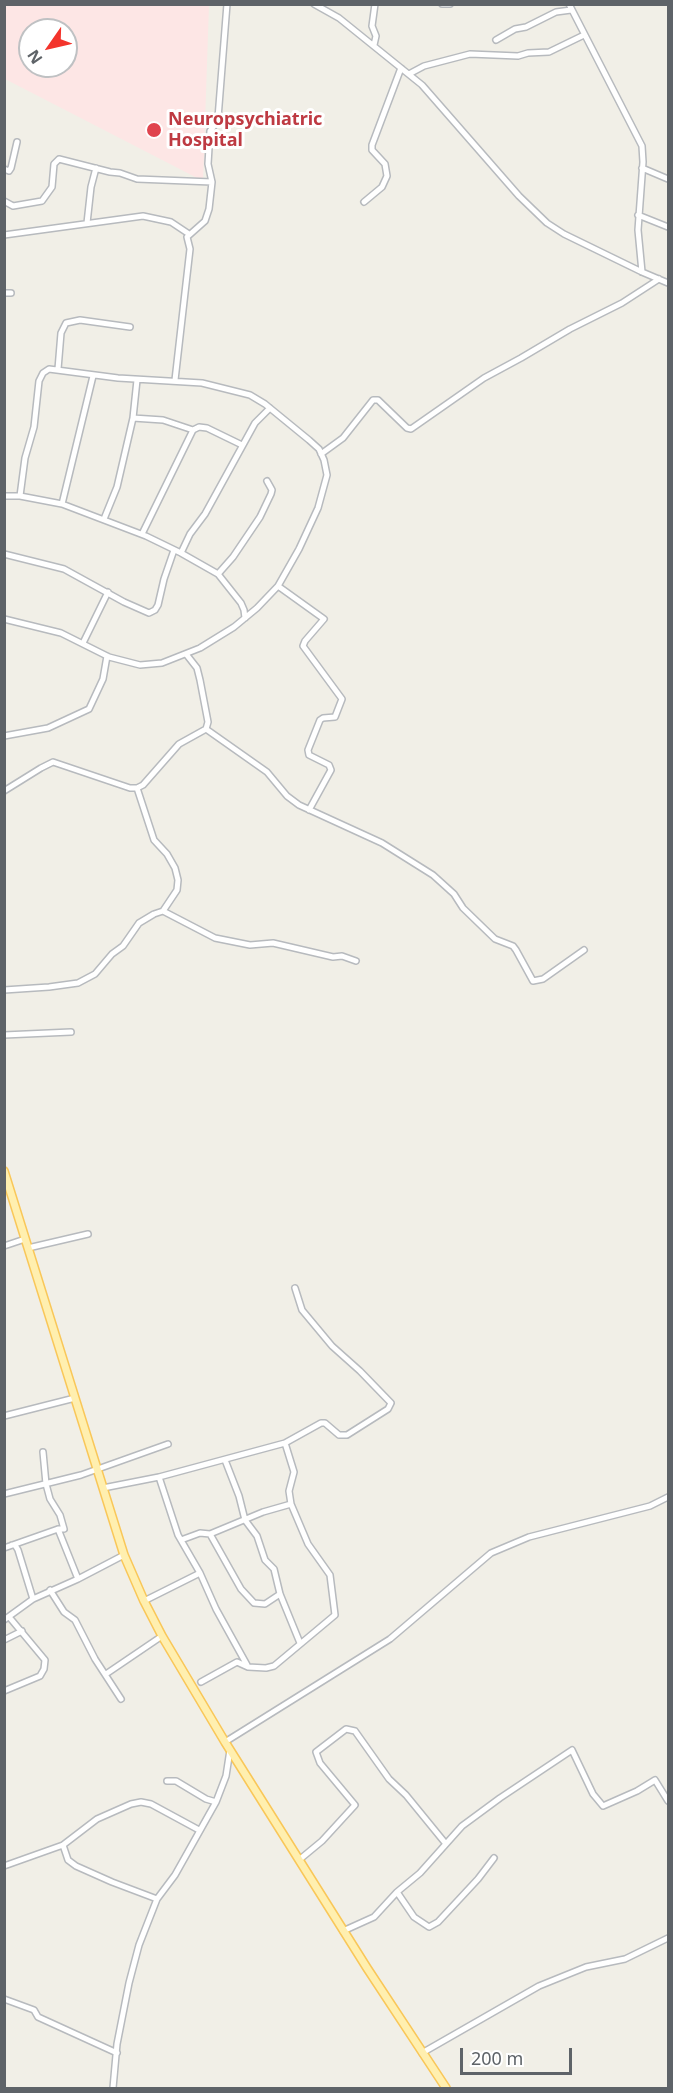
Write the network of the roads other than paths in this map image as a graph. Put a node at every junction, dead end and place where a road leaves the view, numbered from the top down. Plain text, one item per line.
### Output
1 (226, 4) edge
2 (314, 4) edge
3 (375, 4) edge
4 (442, 4) edge
5 (450, 4) edge
6 (570, 7) edge
7 (373, 22) junction
8 (584, 35) junction
9 (363, 36) junction
10 (496, 40) dead end
11 (374, 45) junction
12 (401, 68) junction
13 (409, 74) junction
14 (17, 142) dead end
15 (96, 168) junction
16 (642, 168) junction
17 (4, 169) edge
18 (669, 179) edge
19 (212, 182) junction
20 (4, 201) edge
21 (364, 201) dead end
22 (638, 215) junction
23 (87, 223) junction
24 (669, 227) edge
25 (189, 234) junction
26 (4, 235) edge
27 (642, 273) junction
28 (659, 279) junction
29 (669, 283) edge
30 (130, 327) dead end
31 (58, 369) junction
32 (93, 376) junction
33 (136, 380) junction
34 (175, 380) junction
35 (270, 408) junction
36 (133, 417) junction
37 (193, 430) junction
38 (242, 445) junction
39 (321, 454) junction
40 (267, 481) dead end
41 (4, 496) edge
42 (20, 496) junction
43 (62, 504) junction
44 (104, 519) junction
45 (142, 534) junction
46 (174, 550) junction
47 (181, 553) junction
48 (4, 554) edge
49 (218, 574) junction
50 (278, 586) junction
51 (108, 592) junction
52 (241, 603) junction
53 (257, 609) junction
54 (245, 618) junction
55 (4, 619) edge
56 (83, 643) junction
57 (186, 654) junction
58 (107, 656) junction
59 (206, 729) junction
60 (4, 736) edge
61 (137, 788) junction
62 (4, 791) edge
63 (309, 810) junction
64 (163, 911) junction
65 (584, 950) dead end
66 (356, 961) dead end
67 (4, 990) edge
68 (70, 1032) dead end
69 (4, 1035) edge
70 (4, 1171) edge
71 (88, 1234) dead end
72 (26, 1239) junction
73 (4, 1246) edge
74 (28, 1248) junction
75 (295, 1288) dead end
76 (75, 1398) junction
77 (4, 1416) edge
78 (285, 1443) junction
79 (168, 1444) dead end
80 (43, 1452) dead end
81 (225, 1460) junction
82 (97, 1468) junction
83 (159, 1477) junction
84 (46, 1484) junction
85 (104, 1488) junction
86 (4, 1494) edge
87 (669, 1497) edge
88 (291, 1504) junction
89 (245, 1520) junction
90 (57, 1529) junction
91 (210, 1534) junction
92 (181, 1540) junction
93 (12, 1545) junction
94 (4, 1548) edge
95 (124, 1555) junction
96 (200, 1573) junction
97 (78, 1579) junction
98 (50, 1590) junction
99 (280, 1594) junction
100 (33, 1599) junction
101 (144, 1601) junction
102 (7, 1619) edge
103 (22, 1631) junction
104 (162, 1636) junction
105 (4, 1640) edge
106 (300, 1643) junction
107 (247, 1665) junction
108 (106, 1674) junction
109 (201, 1682) dead end
110 (4, 1691) edge
111 (121, 1699) dead end
112 (225, 1742) junction
113 (230, 1750) junction
114 (167, 1781) dead end
115 (669, 1801) edge
116 (216, 1802) junction
117 (199, 1830) junction
118 (446, 1844) junction
119 (63, 1845) junction
120 (494, 1858) dead end
121 (299, 1860) junction
122 (4, 1866) edge
123 (397, 1892) junction
124 (157, 1899) junction
125 (343, 1930) junction
126 (669, 1938) edge
127 (4, 1999) edge
128 (117, 2053) junction
129 (422, 2053) junction
130 (113, 2088) edge
131 (446, 2088) edge

1 - 19 street
2 - 9 street
3 - 7 street
4 - 5 street
6 - 8 street
6 - 10 street
7 - 9 street
7 - 11 street
8 - 13 street
8 - 16 street
9 - 11 street
11 - 12 street
12 - 13 street
12 - 21 street
13 - 27 street
14 - 17 street
15 - 19 street
15 - 20 street
15 - 23 street
16 - 18 street
16 - 22 street
19 - 25 street
22 - 24 street
22 - 27 street
23 - 25 street
23 - 26 street
25 - 34 street
27 - 28 street
28 - 29 street
28 - 39 street
30 - 31 street
31 - 32 street
31 - 42 street
32 - 33 street
32 - 43 street
33 - 34 street
33 - 36 street
34 - 35 street
35 - 38 street
35 - 39 street
36 - 37 street
36 - 44 street
37 - 38 street
37 - 45 street
38 - 47 street
39 - 50 street
40 - 49 street
41 - 42 street
42 - 43 street
43 - 44 street
44 - 45 street
45 - 46 street
46 - 47 street
46 - 51 street
47 - 49 street
48 - 51 street
49 - 52 street
50 - 53 street
50 - 63 street
51 - 56 street
52 - 53 street
52 - 54 street
53 - 54 street
54 - 57 street
55 - 56 street
56 - 58 street
57 - 58 street
57 - 59 street
58 - 60 street
59 - 61 street
59 - 63 street
61 - 62 street
61 - 64 street
63 - 65 street
64 - 66 street
64 - 67 street
68 - 69 street
70 - 72 main road
71 - 74 street
72 - 73 street
72 - 74 main road
74 - 76 main road
75 - 78 street
76 - 77 street
76 - 82 main road
78 - 81 street
78 - 88 street
79 - 82 street
80 - 84 street
81 - 83 street
81 - 89 street
82 - 84 street
82 - 85 main road
83 - 85 street
83 - 92 street
84 - 86 street
84 - 90 street
85 - 95 main road
87 - 112 street
88 - 89 street
88 - 106 street
89 - 91 street
89 - 99 street
90 - 93 street
90 - 97 street
91 - 92 street
91 - 99 street
92 - 96 street
93 - 94 street
93 - 100 street
95 - 97 street
95 - 101 main road
96 - 101 street
96 - 107 street
97 - 98 street
98 - 100 street
98 - 108 street
99 - 106 street
100 - 102 street
101 - 104 main road
102 - 103 street
103 - 105 street
103 - 110 street
104 - 108 street
104 - 112 main road
106 - 107 street
107 - 109 street
108 - 111 street
112 - 113 main road
113 - 116 street
113 - 121 main road
114 - 116 street
115 - 118 street
116 - 117 street
117 - 119 street
117 - 124 street
118 - 121 street
118 - 123 street
119 - 122 street
119 - 124 street
120 - 123 street
121 - 125 main road
123 - 125 street
124 - 128 street
125 - 129 main road
126 - 129 street
127 - 128 street
128 - 130 street
129 - 131 main road

